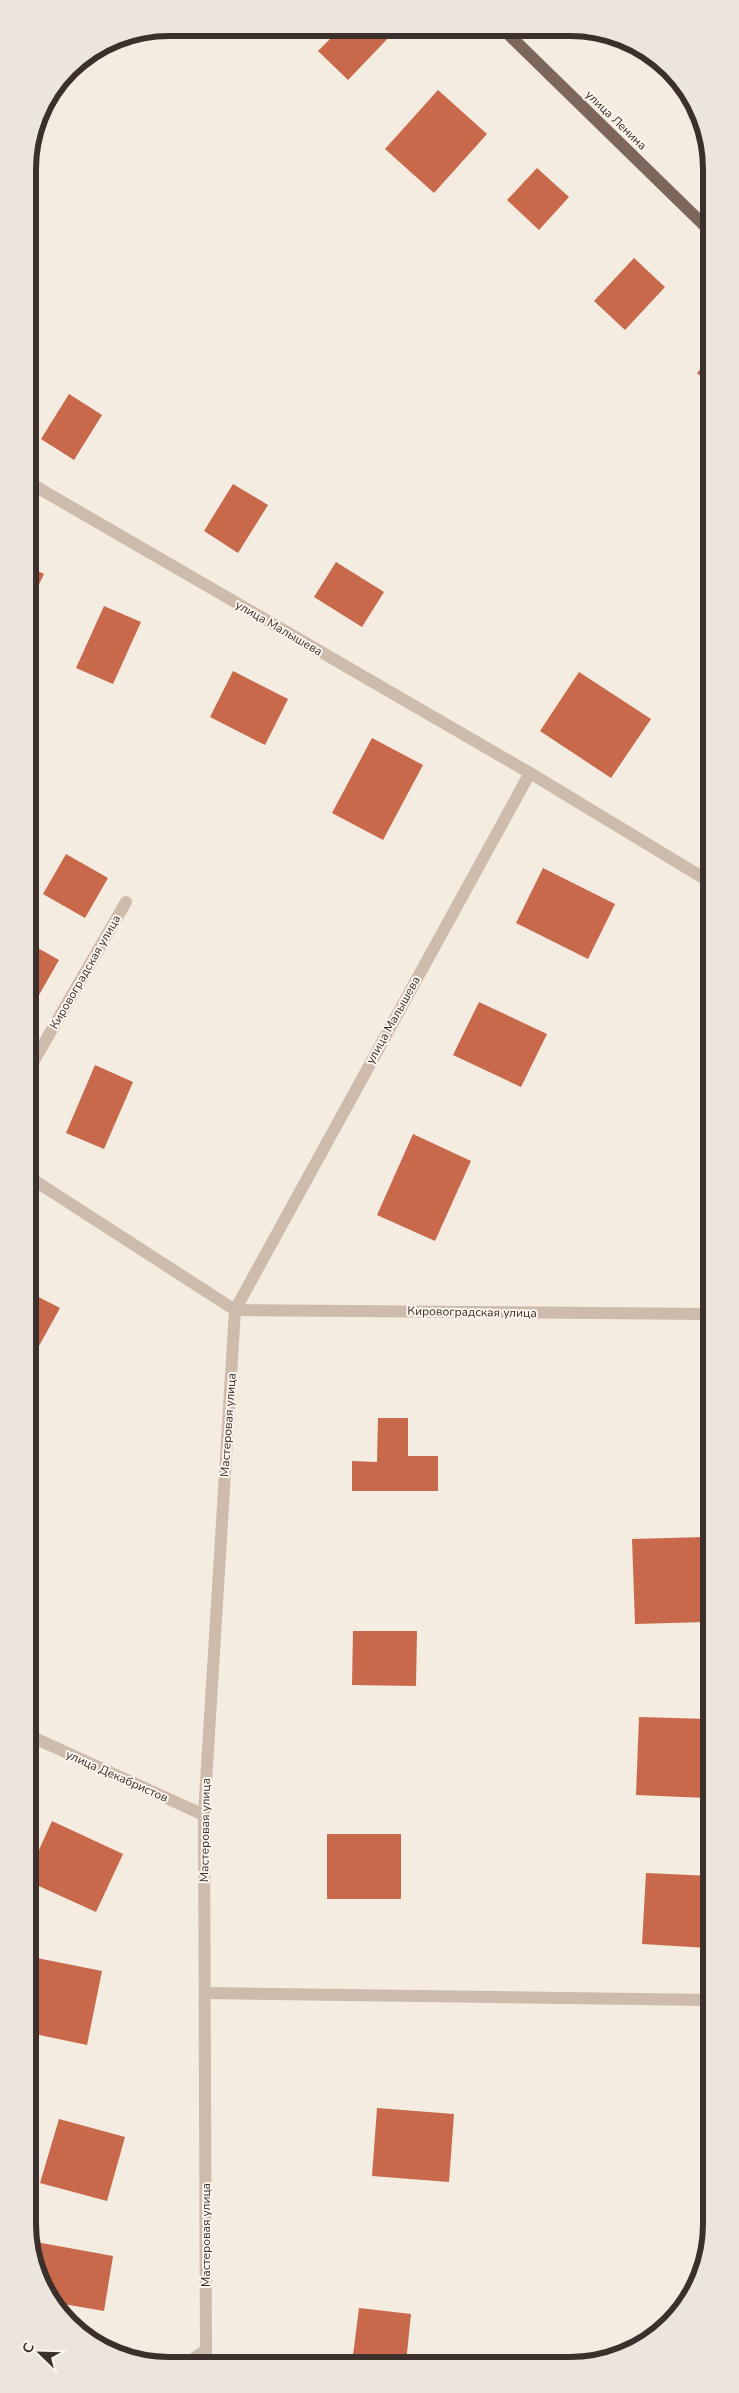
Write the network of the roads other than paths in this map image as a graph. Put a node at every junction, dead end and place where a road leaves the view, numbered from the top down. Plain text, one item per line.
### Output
1 (510, 36) edge
2 (703, 224) edge
3 (37, 487) edge
4 (530, 772) junction
5 (703, 878) edge
6 (126, 902) dead end
7 (37, 1055) edge
8 (37, 1182) edge
9 (235, 1310) junction
10 (702, 1314) edge
11 (36, 1739) edge
12 (204, 1815) junction
13 (205, 1994) junction
14 (702, 2000) edge
15 (206, 2357) edge

1 - 2 main road, улица Ленина
3 - 4 street, улица Малышева
4 - 5 street, улица Малышева
4 - 9 street, улица Малышева
6 - 7 street, Кировоградская улица
8 - 9 street
9 - 10 street, Кировоградская улица
9 - 12 street, Мастеровая улица
11 - 12 street, улица Декабристов
12 - 13 street, Мастеровая улица
13 - 14 street
13 - 15 street, Мастеровая улица

